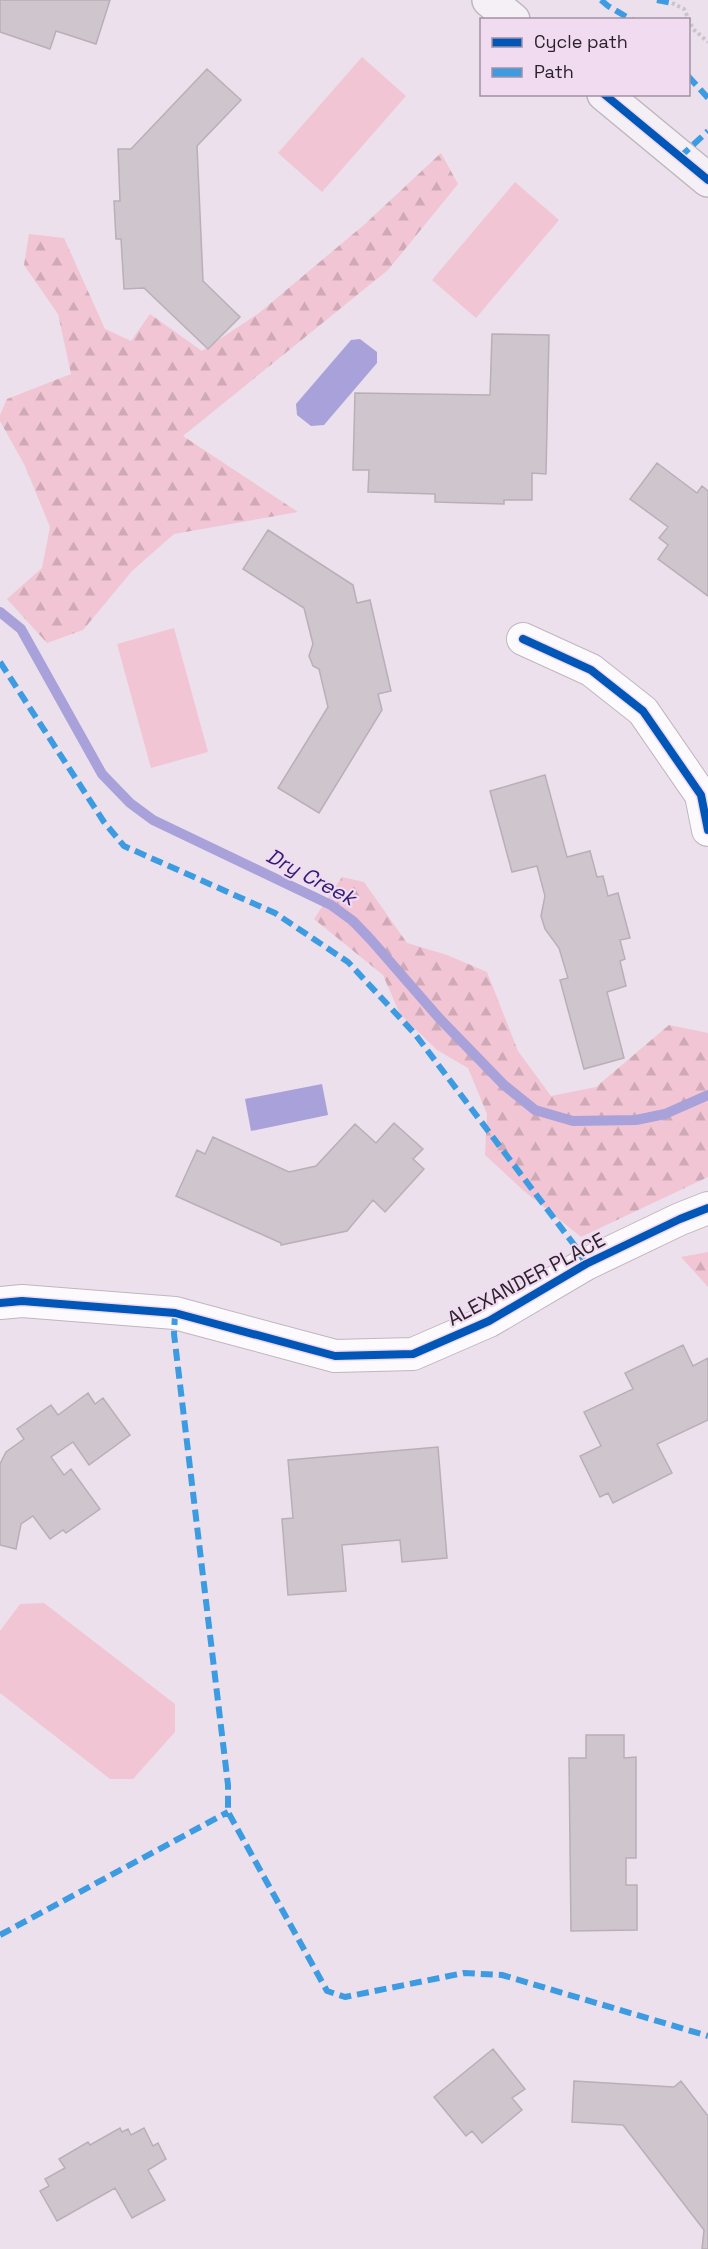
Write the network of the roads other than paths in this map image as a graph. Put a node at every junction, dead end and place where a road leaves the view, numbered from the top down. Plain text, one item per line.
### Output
1 (489, 0) edge
2 (511, 18) edge
3 (606, 96) edge
4 (708, 180) edge
5 (524, 639) dead end
6 (708, 830) edge
7 (708, 1208) edge
8 (0, 1303) edge

1 - 2 street
3 - 4 street
5 - 6 street
7 - 8 street, ALEXANDER PLACE

